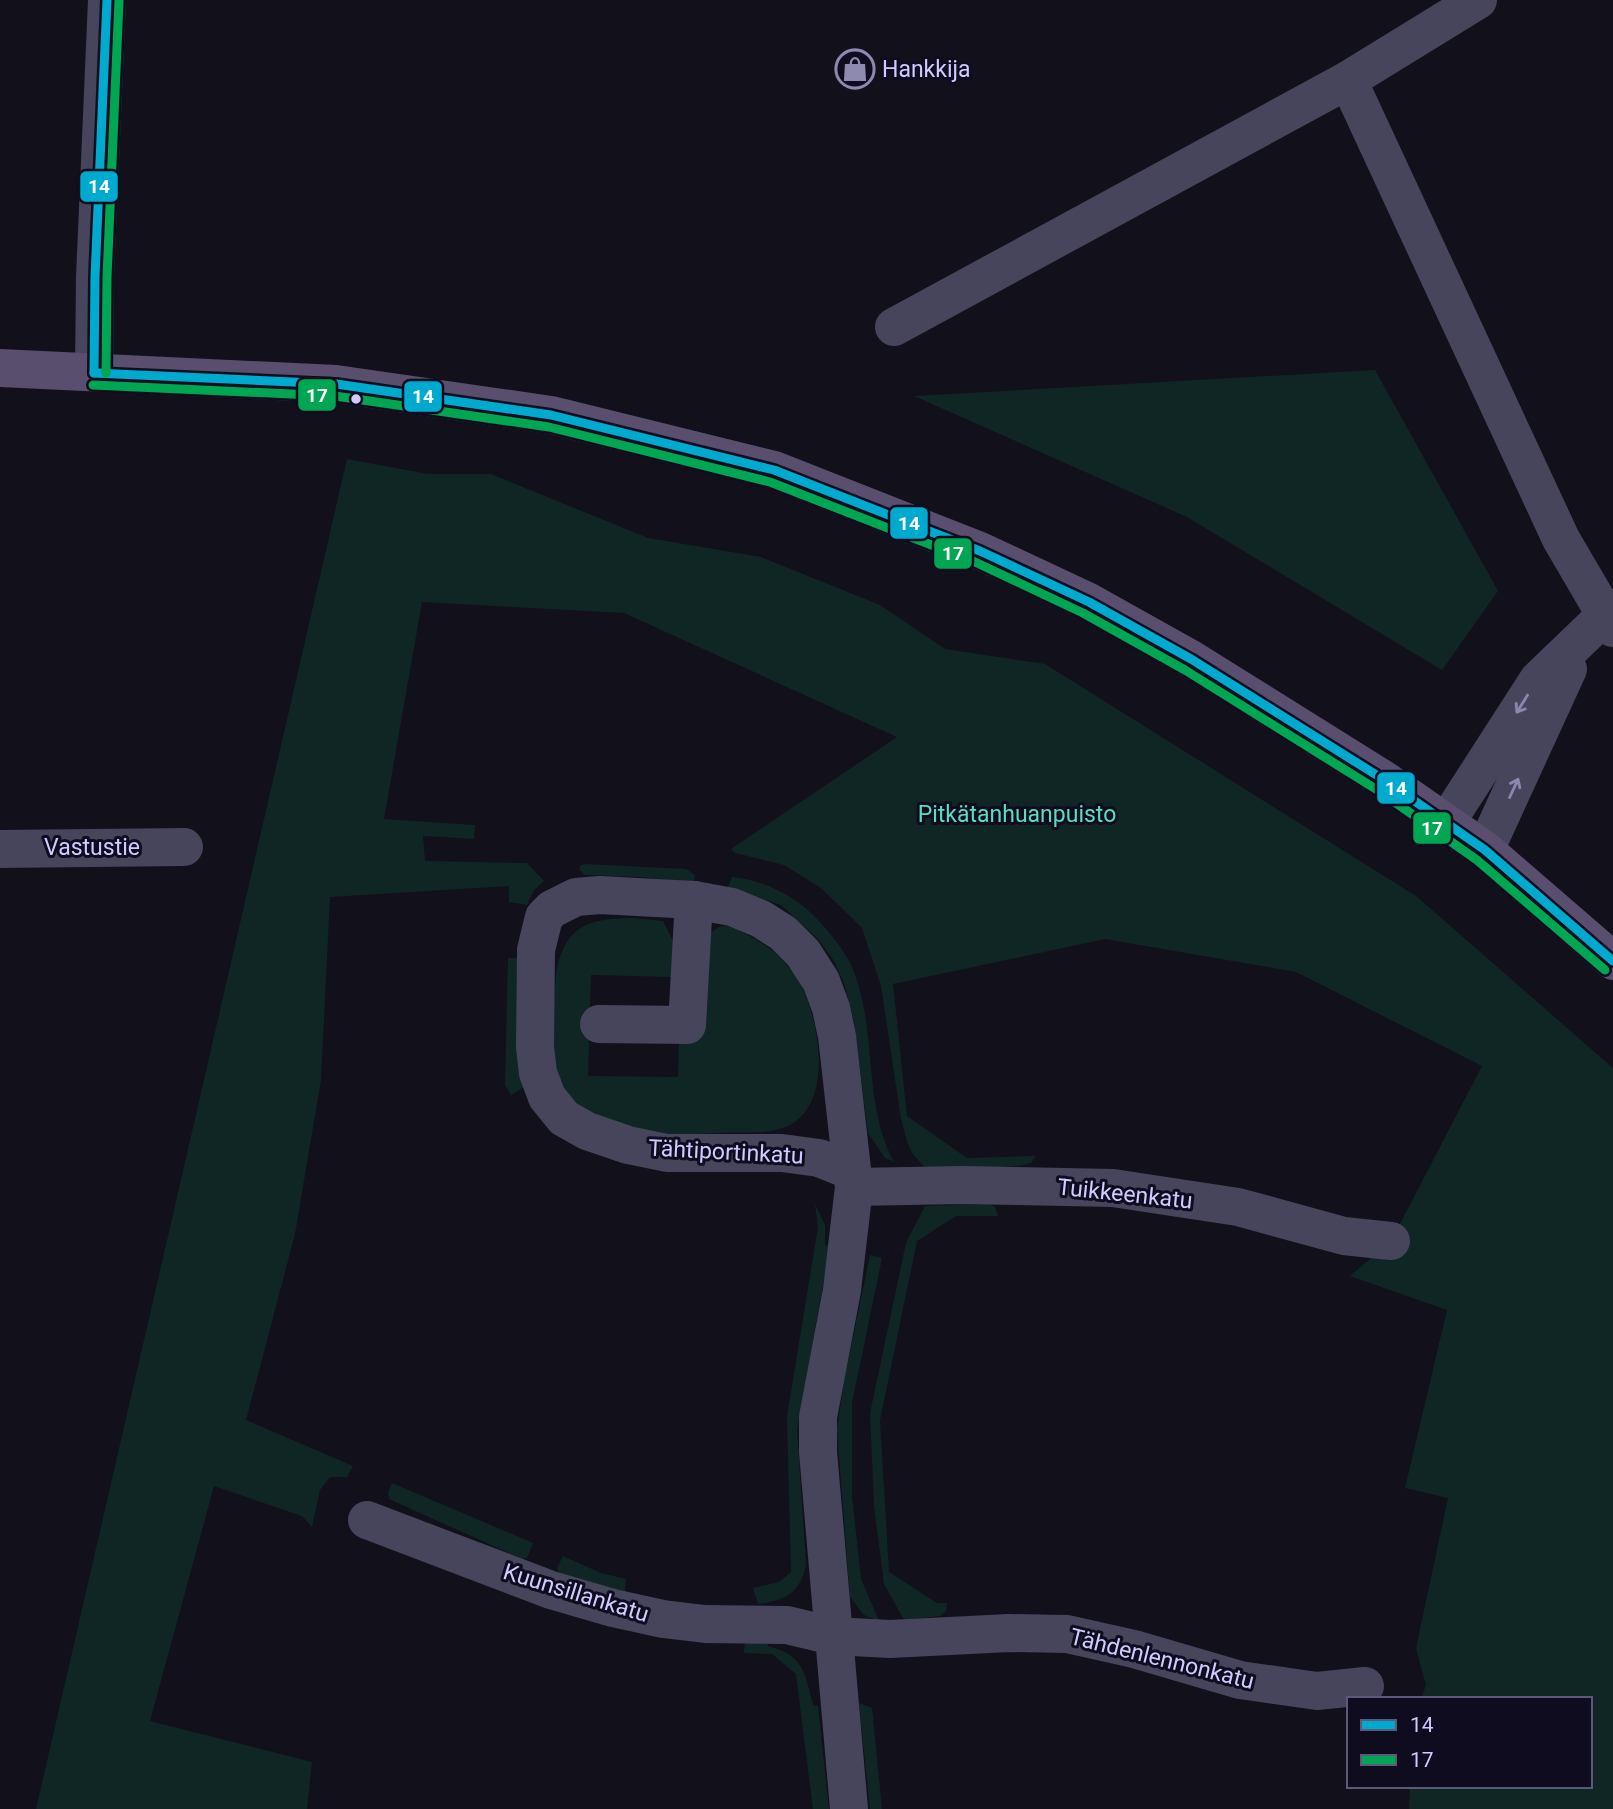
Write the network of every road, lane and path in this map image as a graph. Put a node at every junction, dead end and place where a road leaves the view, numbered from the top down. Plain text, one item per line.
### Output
1 (107, 0) edge
2 (1478, 0) edge
3 (1348, 80) junction
4 (894, 327) dead end
5 (0, 368) edge
6 (94, 373) junction
7 (1603, 621) edge
8 (1446, 823) junction
9 (184, 848) dead end
10 (0, 849) edge
11 (1485, 850) junction
12 (694, 900) junction
13 (1613, 961) edge
14 (599, 1024) dead end
15 (853, 1179) junction
16 (1391, 1241) dead end
17 (367, 1520) dead end
18 (833, 1636) junction
19 (1365, 1686) dead end
20 (849, 1809) edge

1 - 6 street
2 - 3 street
3 - 4 street
3 - 7 street
5 - 6 main road
6 - 8 main road
7 -> 8 street
11 -> 7 street
8 - 11 main road
9 - 10 street, Vastustie
11 - 13 main road
12 - 14 street
12 - 15 street, Tähtiportinkatu
12 - 15 street, Tähtiportinkatu
15 - 16 street, Tuikkeenkatu
15 - 18 street, Tähtiportinkatu
17 - 18 street, Kuunsillankatu
18 - 19 street, Tähdenlennonkatu
18 - 20 street, Tähtiportinkatu

